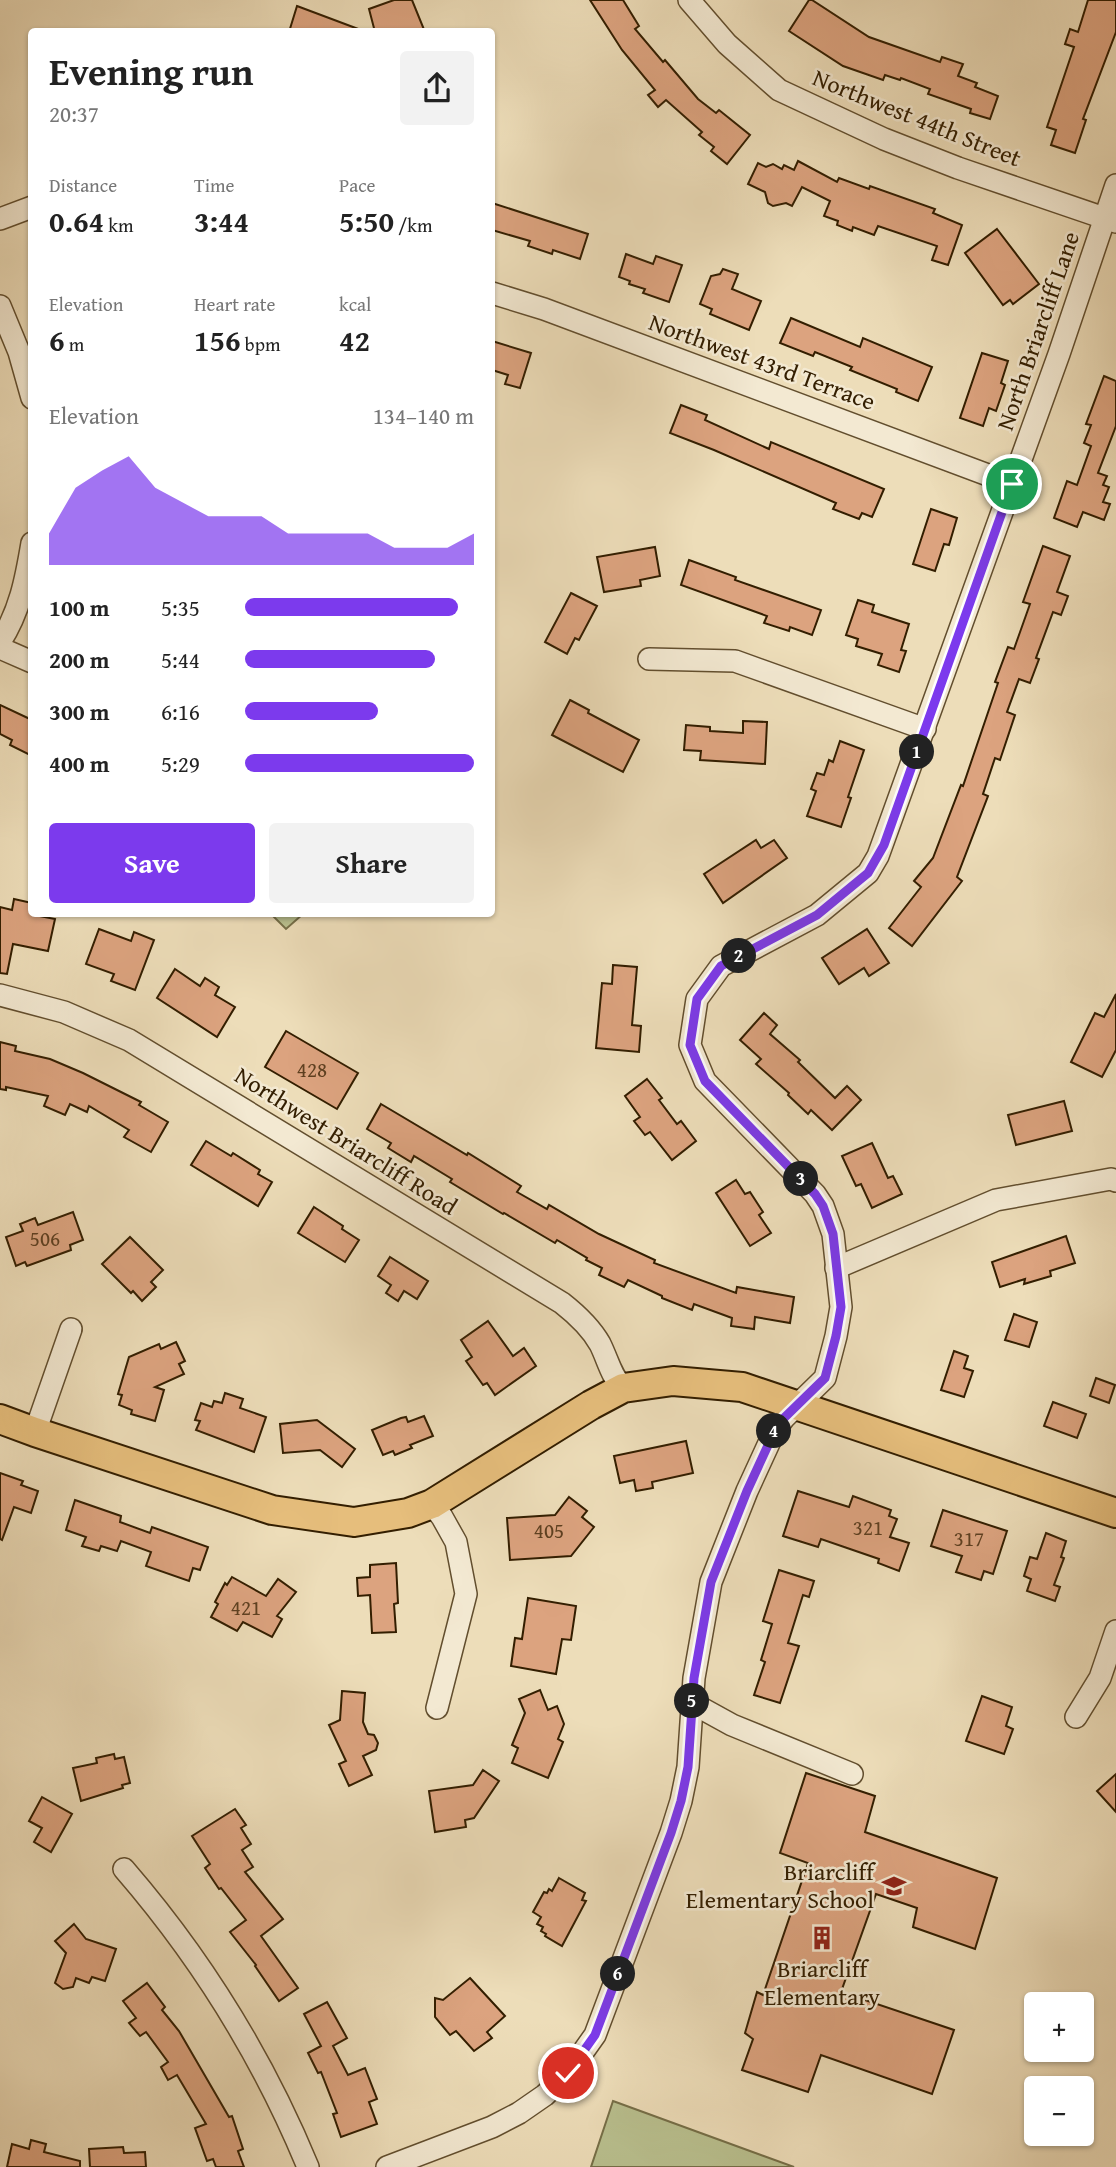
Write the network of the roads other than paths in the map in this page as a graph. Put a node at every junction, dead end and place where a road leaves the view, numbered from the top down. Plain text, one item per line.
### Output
1 (689, 0) edge
2 (1116, 185) edge
3 (28, 208) edge
4 (0, 219) edge
5 (1110, 220) edge
6 (495, 294) edge
7 (0, 306) edge
8 (28, 384) edge
9 (1012, 484) junction
10 (28, 568) edge
11 (0, 642) edge
12 (0, 648) edge
13 (649, 659) dead end
14 (28, 660) edge
15 (925, 729) junction
16 (0, 995) edge
17 (1114, 1177) edge
18 (836, 1268) junction
19 (71, 1329) dead end
20 (623, 1388) junction
21 (799, 1405) junction
22 (0, 1419) edge
23 (35, 1432) junction
24 (432, 1504) junction
25 (1116, 1513) edge
26 (1116, 1631) edge
27 (692, 1703) junction
28 (437, 1708) dead end
29 (1076, 1717) dead end
30 (852, 1774) dead end
31 (124, 1869) dead end
32 (307, 2167) edge
33 (387, 2167) edge

1 - 5 street, Northwest 44th Street
2 - 5 street, North Briarcliff Lane
3 - 4 street
5 - 9 street, North Briarcliff Lane
6 - 9 street, Northwest 43rd Terrace
7 - 8 street
9 - 15 street, North Briarcliff Lane
10 - 11 street
12 - 14 street
13 - 15 street
15 - 18 street, North Briarcliff Lane
16 - 20 street, Northwest Briarcliff Road
17 - 18 street
18 - 21 street, North Briarcliff Lane
19 - 23 street
20 - 21 main road
20 - 24 main road
21 - 25 main road
21 - 27 street, North Briarcliff Lane
22 - 23 main road
23 - 24 main road
24 - 28 street
26 - 29 street
27 - 30 street
27 - 33 street, North Briarcliff Lane
31 - 32 street

